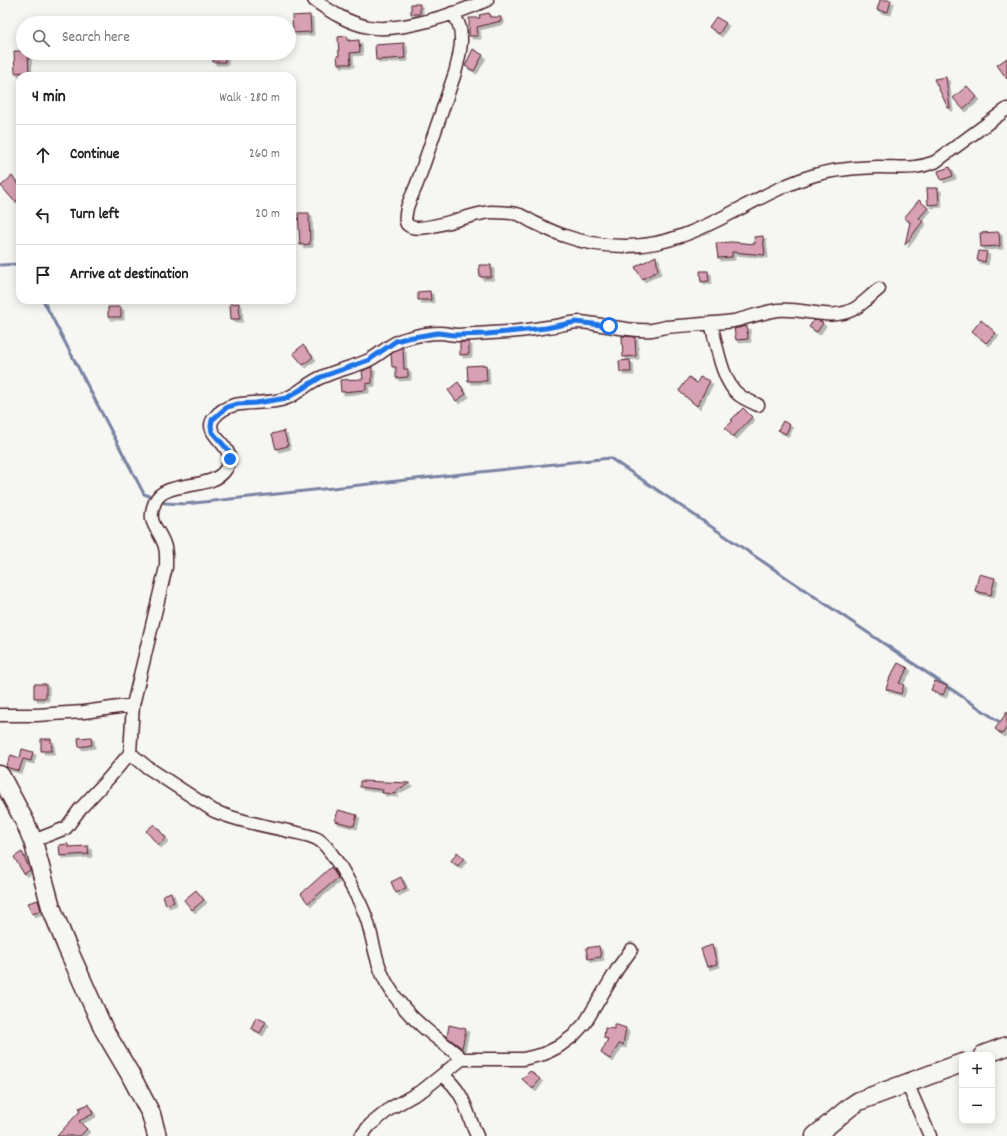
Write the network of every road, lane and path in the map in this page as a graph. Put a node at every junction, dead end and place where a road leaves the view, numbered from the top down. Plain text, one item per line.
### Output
1 (314, 0) edge
2 (487, 0) edge
3 (452, 13) junction
4 (1007, 109) edge
5 (879, 289) dead end
6 (711, 323) junction
7 (758, 405) dead end
8 (133, 705) junction
9 (0, 715) edge
10 (130, 753) junction
11 (0, 775) edge
12 (33, 841) junction
13 (631, 950) dead end
14 (1007, 1046) edge
15 (991, 1052) edge
16 (462, 1059) junction
17 (959, 1064) edge
18 (443, 1075) junction
19 (907, 1083) junction
20 (157, 1136) edge
21 (361, 1136) edge
22 (477, 1136) edge
23 (815, 1136) edge
24 (930, 1136) edge

1 - 3 street
2 - 3 street
3 - 4 street
5 - 6 street
6 - 7 street
6 - 8 street
8 - 9 street
8 - 10 street
10 - 12 street
10 - 16 street
11 - 12 street
12 - 20 street
13 - 16 street
14 - 15 street
16 - 18 street
17 - 19 street
18 - 21 street
18 - 22 street
19 - 23 street
19 - 24 street

